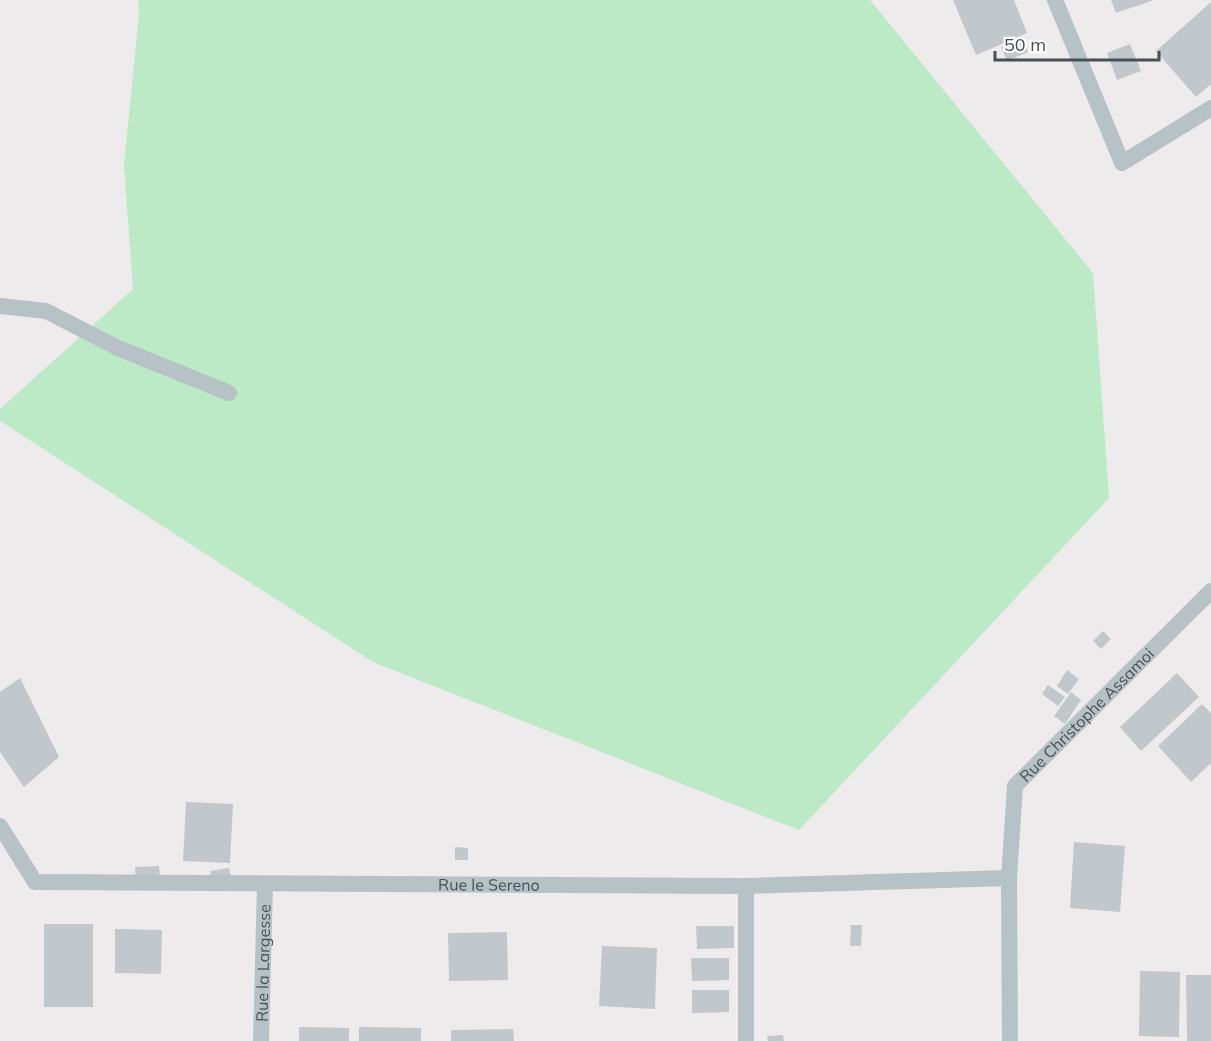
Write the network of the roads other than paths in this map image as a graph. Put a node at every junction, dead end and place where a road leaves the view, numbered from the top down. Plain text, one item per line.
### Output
1 (1055, 0) edge
2 (1211, 108) edge
3 (0, 306) edge
4 (229, 393) dead end
5 (1211, 591) edge
6 (0, 826) edge
7 (1009, 878) junction
8 (265, 884) junction
9 (746, 886) junction
10 (261, 1041) edge
11 (746, 1041) edge
12 (1010, 1041) edge

1 - 2 street
3 - 4 street
5 - 7 street, Rue Christophe Assamoi
6 - 8 street, Rue le Sereno
7 - 9 street, Rue le Sereno
7 - 12 street, Rue Christophe Assamoi
8 - 9 street, Rue le Sereno
8 - 10 street, Rue la Largesse
9 - 11 street

